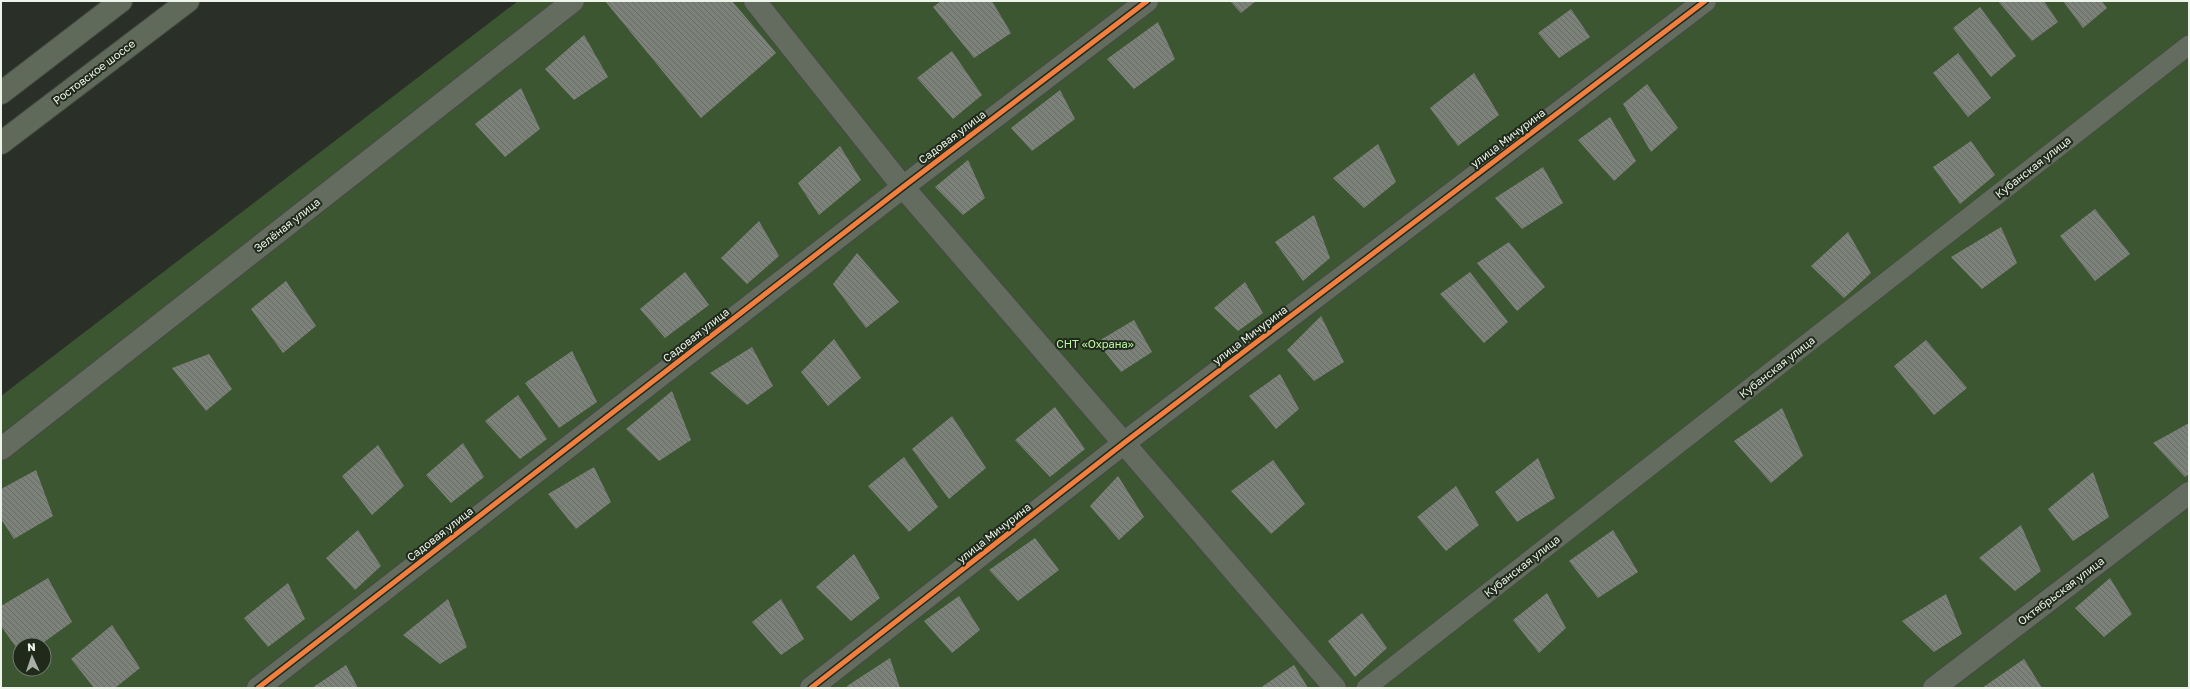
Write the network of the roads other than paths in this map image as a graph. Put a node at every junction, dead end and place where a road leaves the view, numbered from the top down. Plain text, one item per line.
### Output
1 (121, 1) edge
2 (188, 1) edge
3 (573, 1) edge
4 (755, 1) edge
5 (1147, 1) edge
6 (1705, 1) edge
7 (2189, 45) edge
8 (1, 93) edge
9 (1, 143) edge
10 (903, 187) junction
11 (1124, 443) junction
12 (1, 449) edge
13 (2189, 493) edge
14 (258, 688) edge
15 (811, 688) edge
16 (1335, 688) edge
17 (1366, 688) edge
18 (1934, 688) edge

1 - 8 highway
2 - 9 highway, Ростовское шоссе
3 - 12 street, Зелёная улица
4 - 10 street
5 - 10 street, Садовая улица
6 - 11 street, улица Мичурина
7 - 17 lane, Кубанская улица
10 - 11 street
10 - 14 street, Садовая улица
11 - 15 street, улица Мичурина
11 - 16 street
13 - 18 street, Октябрьская улица

